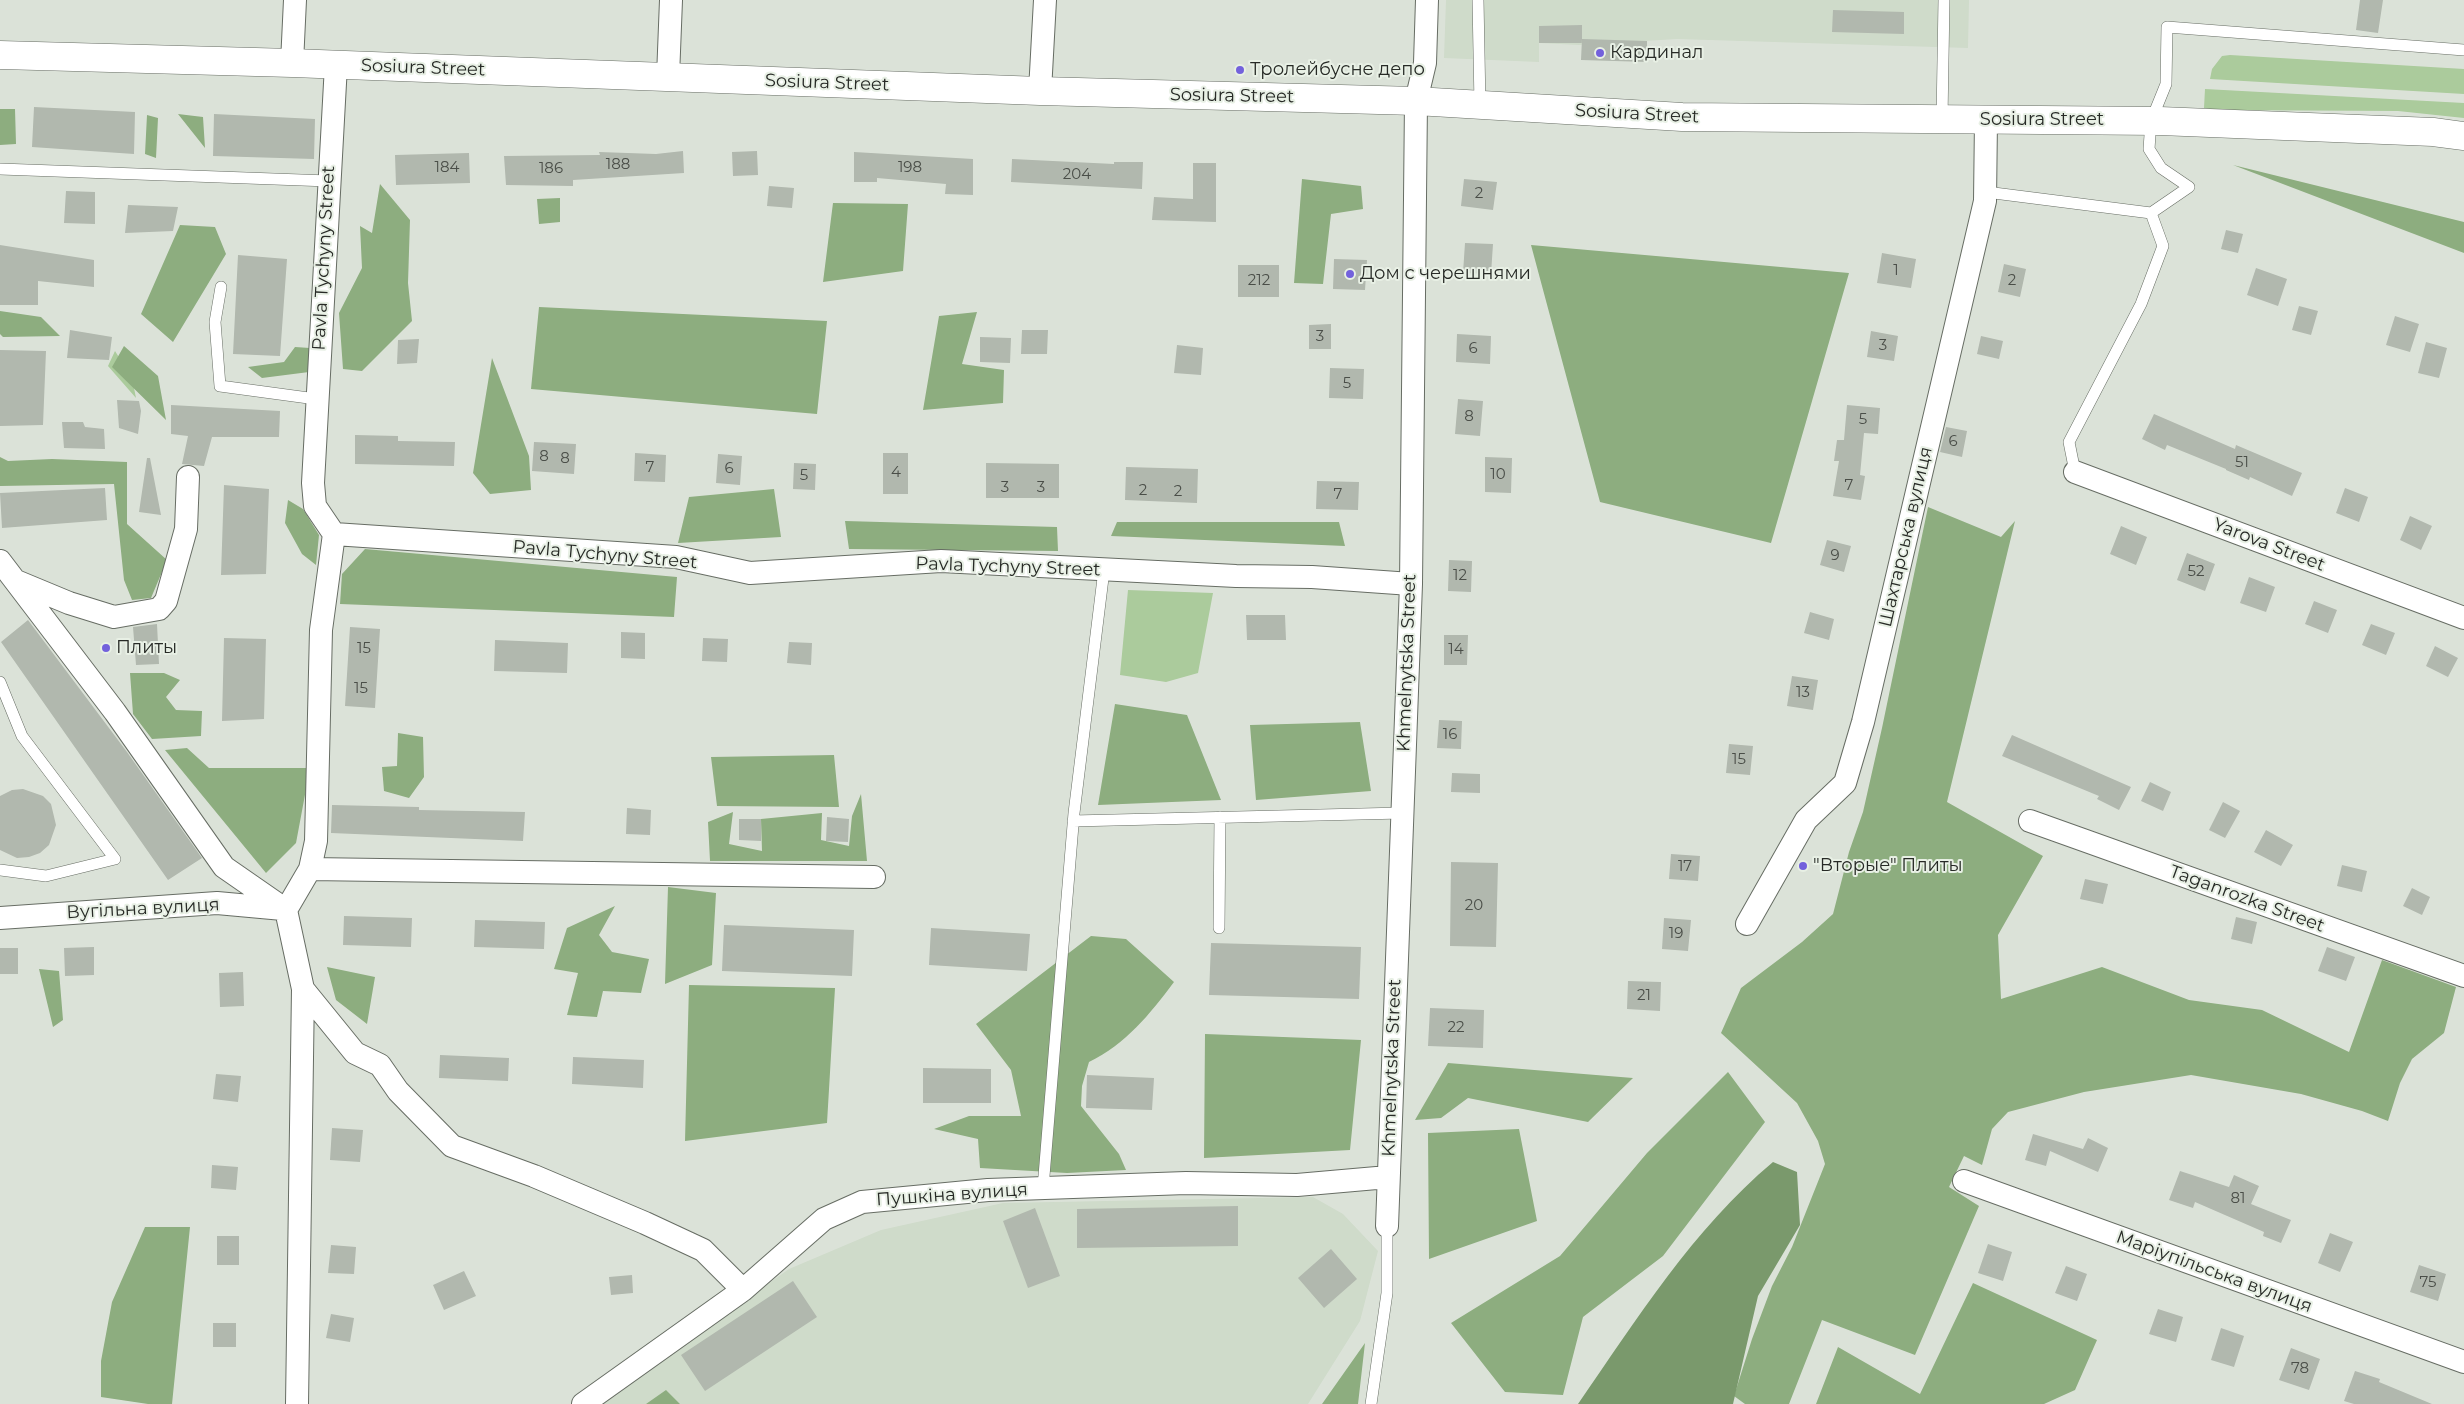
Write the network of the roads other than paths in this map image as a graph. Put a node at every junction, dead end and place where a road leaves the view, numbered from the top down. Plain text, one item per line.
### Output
1 (294, 0) edge
2 (671, 0) edge
3 (1045, 0) edge
4 (1428, 0) edge
5 (1478, 0) edge
6 (1944, 0) edge
7 (2464, 50) edge
8 (0, 55) edge
9 (292, 63) junction
10 (336, 65) junction
11 (668, 78) junction
12 (1040, 91) junction
13 (1416, 101) junction
14 (1480, 104) junction
15 (1942, 119) junction
16 (1986, 120) junction
17 (2151, 121) junction
18 (2464, 136) edge
19 (0, 169) edge
20 (329, 181) junction
21 (1986, 192) junction
22 (2152, 213) junction
23 (221, 288) dead end
24 (316, 399) junction
25 (2075, 472) joint
26 (188, 477) dead end
27 (334, 534) junction
28 (0, 561) edge
29 (1104, 570) junction
30 (15, 581) junction
31 (1411, 584) junction
32 (2464, 618) edge
33 (0, 682) edge
34 (1402, 813) junction
35 (1220, 817) junction
36 (1073, 821) junction
37 (2030, 821) dead end
38 (310, 868) junction
39 (0, 870) edge
40 (874, 877) dead end
41 (286, 910) junction
42 (0, 918) edge
43 (1747, 924) dead end
44 (1219, 928) dead end
45 (2464, 976) edge
46 (303, 989) junction
47 (1388, 1177) junction
48 (1964, 1181) dead end
49 (1043, 1188) junction
50 (1386, 1226) joint
51 (743, 1290) junction
52 (2464, 1362) edge
53 (297, 1404) edge
54 (583, 1404) edge
55 (1371, 1404) edge

1 - 9 street
2 - 11 street
3 - 12 street
4 - 13 street, Khmelnytska Street
5 - 14 lane
6 - 15 lane
7 - 17 lane
8 - 9 main road, Sosiura Street
9 - 10 main road, Sosiura Street
10 - 11 main road, Sosiura Street
10 - 20 street, Pavla Tychyny Street
11 - 12 main road, Sosiura Street
12 - 13 main road, Sosiura Street
13 - 14 main road, Sosiura Street
13 - 31 street, Khmelnytska Street
14 - 15 main road, Sosiura Street
15 - 16 main road, Sosiura Street
16 - 17 main road, Sosiura Street
16 - 21 street, Шахтарська вулиця
17 - 18 main road, Sosiura Street
17 - 22 lane
19 - 20 lane
20 - 24 street, Pavla Tychyny Street
21 - 22 lane
21 - 43 street, Шахтарська вулиця
22 - 25 lane
23 - 24 lane
24 - 27 street, Pavla Tychyny Street
25 - 32 street, Yarova Street
26 - 30 street
27 - 29 street, Pavla Tychyny Street
27 - 38 street
28 - 30 street
29 - 31 street, Pavla Tychyny Street
29 - 36 lane
30 - 41 street
31 - 34 street, Khmelnytska Street
33 - 39 lane
34 - 35 lane
34 - 47 street, Khmelnytska Street
35 - 36 lane
35 - 44 lane
36 - 49 lane
37 - 45 street, Taganrozka Street
38 - 40 street
38 - 41 street
41 - 42 street, Вугільна вулиця
41 - 46 street
46 - 51 street
46 - 53 street
47 - 49 street, Пушкіна вулиця
47 - 50 street, Khmelnytska Street
48 - 52 street, Маріупільська вулиця
49 - 51 street, Пушкіна вулиця
50 - 55 lane
51 - 54 street, Пушкіна вулиця

